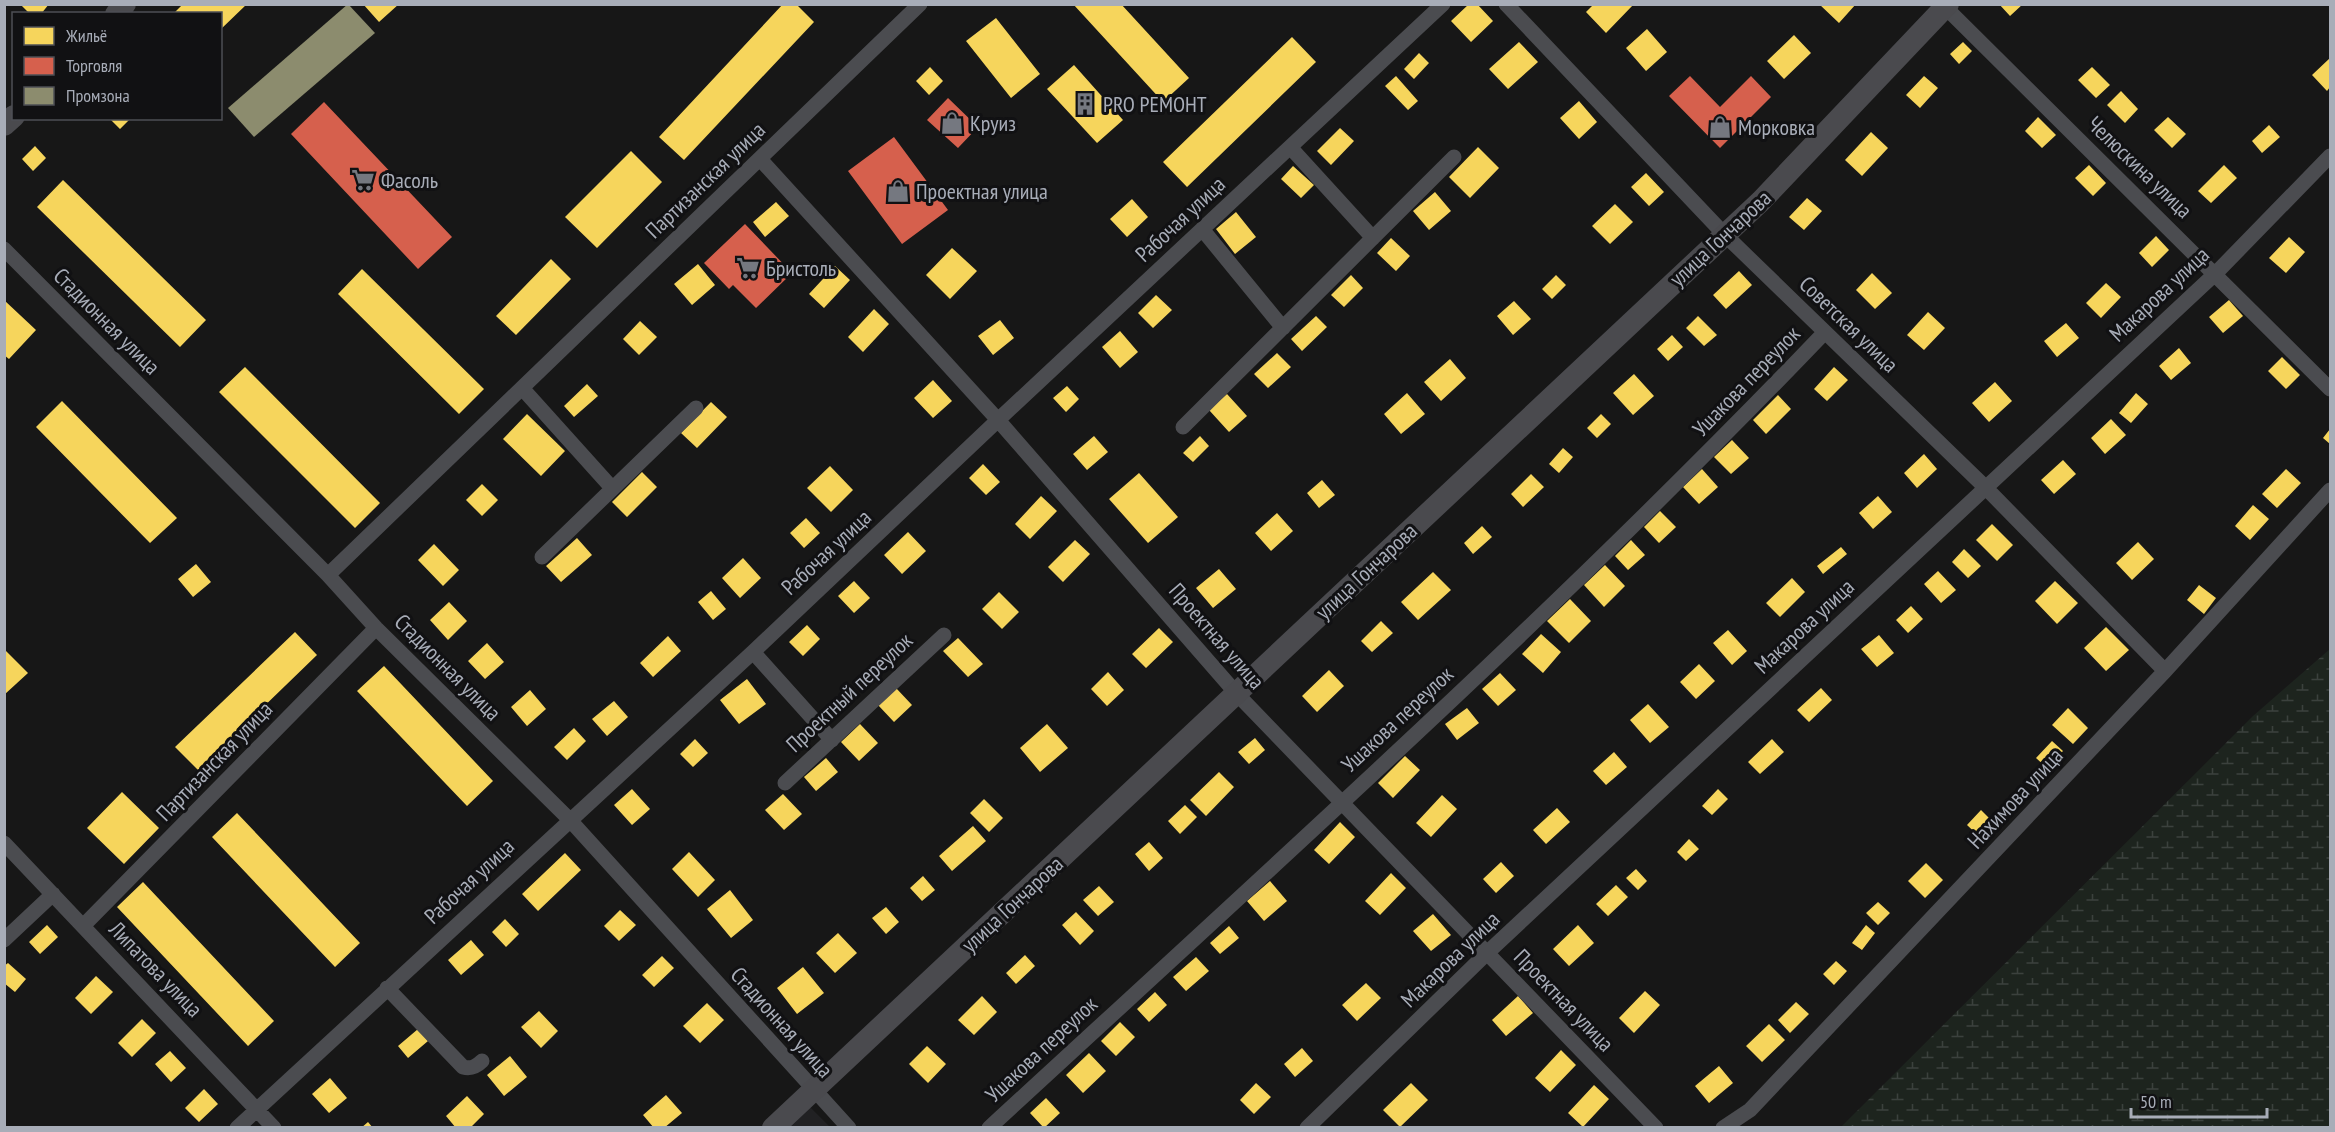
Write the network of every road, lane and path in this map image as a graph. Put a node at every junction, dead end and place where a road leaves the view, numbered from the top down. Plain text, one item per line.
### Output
1 (920, 4) edge
2 (1443, 4) edge
3 (1506, 4) edge
4 (1945, 6) edge
5 (1290, 147) junction
6 (2331, 156) edge
7 (1454, 157) dead end
8 (760, 159) junction
9 (1202, 229) junction
10 (1724, 234) junction
11 (1373, 238) junction
12 (4, 249) edge
13 (2216, 273) junction
14 (1283, 328) junction
15 (1825, 332) junction
16 (522, 388) junction
17 (2331, 389) edge
18 (696, 408) dead end
19 (998, 420) junction
20 (1183, 427) dead end
21 (1985, 487) junction
22 (612, 488) junction
23 (2331, 490) edge
24 (542, 557) dead end
25 (328, 575) junction
26 (376, 628) junction
27 (944, 635) dead end
28 (753, 652) junction
29 (2165, 671) junction
30 (1236, 693) junction
31 (832, 740) junction
32 (785, 783) dead end
33 (1341, 802) junction
34 (569, 819) junction
35 (4, 843) edge
36 (53, 894) junction
37 (83, 926) junction
38 (4, 939) edge
39 (1487, 953) junction
40 (387, 988) junction
41 (482, 1061) dead end
42 (814, 1091) junction
43 (257, 1108) junction
44 (237, 1128) edge
45 (274, 1128) edge
46 (773, 1128) edge
47 (849, 1128) edge
48 (989, 1128) edge
49 (1307, 1128) edge
50 (1656, 1128) edge
51 (1723, 1128) edge

1 - 8 street, Партизанская улица
2 - 5 street, Рабочая улица
3 - 10 street, Советская улица
4 - 10 street, улица Гончарова
4 - 13 street, Челюскина улица
5 - 9 street, Рабочая улица
5 - 11 street
6 - 13 street, Макарова улица
7 - 11 street
8 - 16 street, Партизанская улица
8 - 19 street, Проектная улица
9 - 14 street
9 - 19 street, Рабочая улица
10 - 15 street, Советская улица
10 - 30 street, улица Гончарова
11 - 14 street
12 - 25 street, Стадионная улица
13 - 17 street, Челюскина улица
13 - 21 street, Макарова улица
14 - 20 street
15 - 21 street, Советская улица
15 - 33 street, Ушакова переулок
16 - 22 street
16 - 25 street, Партизанская улица
18 - 22 street
19 - 28 street, Рабочая улица
19 - 30 street, Проектная улица
21 - 29 street, Советская улица
21 - 39 street, Макарова улица
22 - 24 street
23 - 29 street, Нахимова улица
25 - 26 street, Стадионная улица
26 - 34 street, Стадионная улица
26 - 37 street, Партизанская улица
27 - 31 street, Проектный переулок
28 - 31 street
28 - 34 street, Рабочая улица
29 - 51 street, Нахимова улица
30 - 33 street, Проектная улица
30 - 42 street, улица Гончарова
31 - 32 street, Проектный переулок
33 - 39 street, Проектная улица
33 - 48 street, Ушакова переулок
34 - 40 street, Рабочая улица
34 - 42 street, Стадионная улица
35 - 36 street, Липатова улица
36 - 37 street, Липатова улица
36 - 38 street
37 - 43 street, Липатова улица
39 - 49 street, Макарова улица
39 - 50 street, Проектная улица
40 - 41 street
40 - 43 street, Рабочая улица
42 - 46 street, улица Гончарова
42 - 47 street, Стадионная улица
43 - 44 street, Рабочая улица
43 - 45 street, Липатова улица

